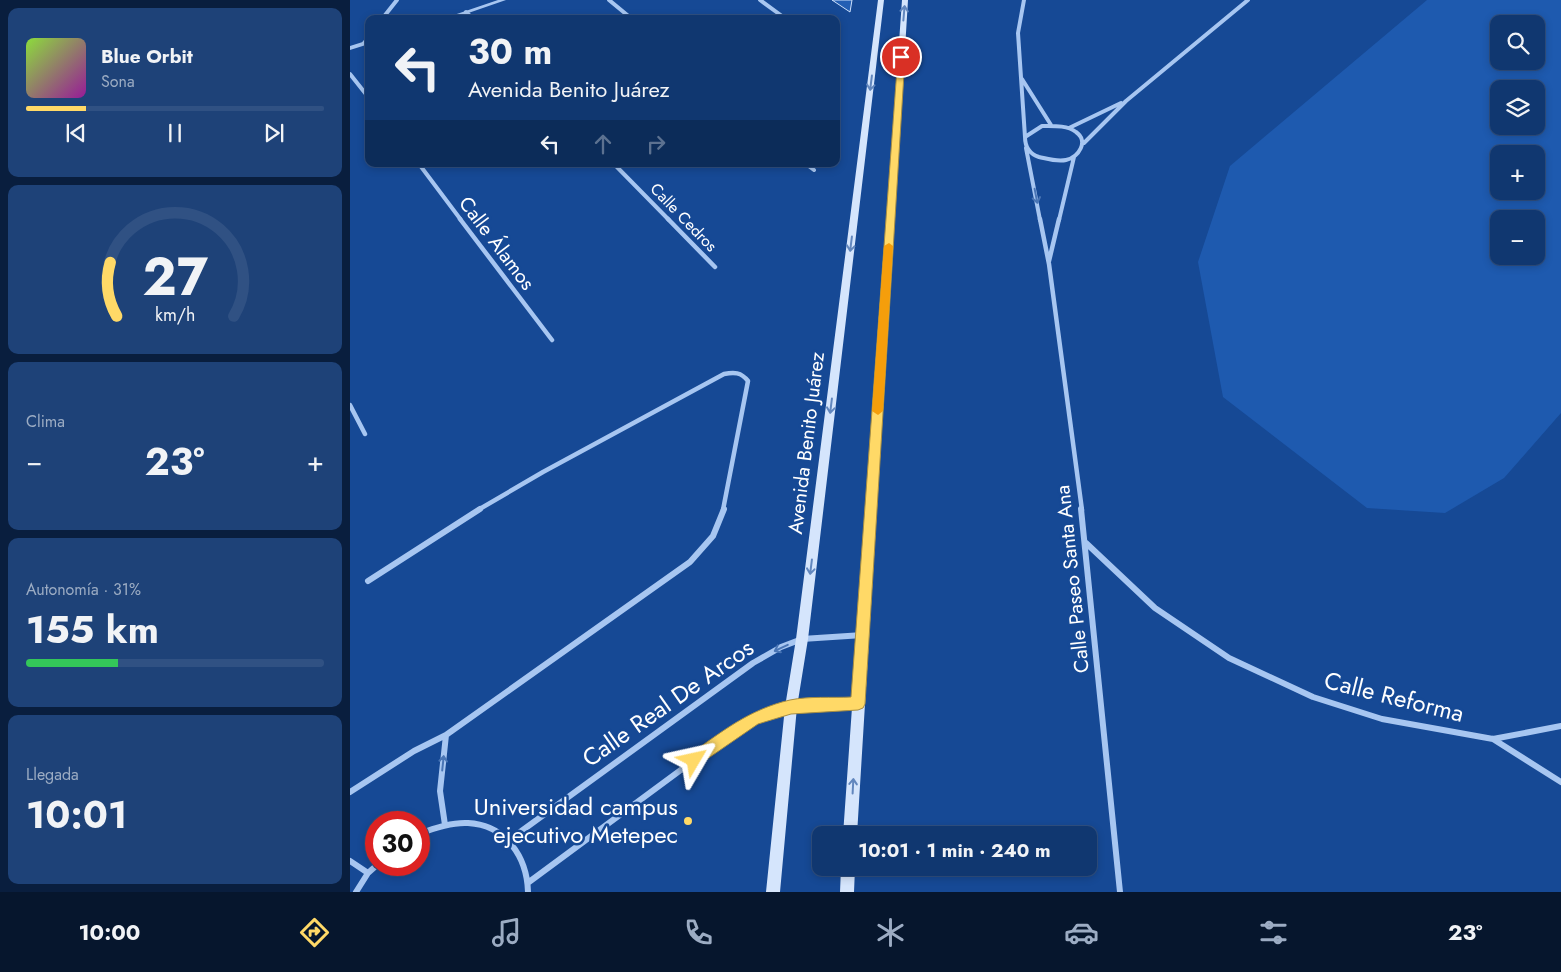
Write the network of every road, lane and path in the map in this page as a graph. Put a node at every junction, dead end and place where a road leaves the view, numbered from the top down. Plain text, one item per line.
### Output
1 (397, 0) edge
2 (503, 0) edge
3 (609, 0) edge
4 (760, 0) edge
5 (881, 0) edge
6 (905, 0) edge
7 (1024, 0) edge
8 (1248, 0) edge
9 (497, 1) edge
10 (466, 12) junction
11 (385, 15) edge
12 (457, 15) edge
13 (469, 15) edge
14 (627, 15) edge
15 (781, 15) edge
16 (365, 43) edge
17 (350, 48) edge
18 (350, 74) edge
19 (1021, 77) junction
20 (365, 93) edge
21 (1126, 100) junction
22 (1051, 125) junction
23 (1069, 128) junction
24 (1025, 138) junction
25 (1084, 144) junction
26 (1026, 148) junction
27 (1074, 157) junction
28 (420, 167) edge
29 (617, 167) edge
30 (810, 167) edge
31 (814, 170) dead end
32 (1049, 264) junction
33 (714, 267) dead end
34 (552, 340) dead end
35 (350, 404) edge
36 (366, 434) dead end
37 (1086, 542) junction
38 (368, 581) dead end
39 (863, 635) junction
40 (802, 639) junction
41 (858, 704) junction
42 (791, 707) junction
43 (1561, 726) edge
44 (446, 735) junction
45 (1493, 739) junction
46 (1561, 782) edge
47 (350, 792) edge
48 (446, 825) junction
49 (851, 826) edge
50 (430, 830) edge
51 (509, 840) junction
52 (350, 861) edge
53 (365, 871) edge
54 (366, 876) edge
55 (847, 876) edge
56 (528, 882) junction
57 (356, 892) edge
58 (528, 892) edge
59 (773, 892) edge
60 (846, 892) edge
61 (1120, 892) edge

1 - 11 street
2 - 9 street
3 - 14 street
4 - 15 street
5 -> 40 main road, Avenida Benito Juárez
39 -> 6 main road
7 - 19 street
8 - 21 street
9 - 10 street
10 - 12 street
10 - 13 street
16 - 17 street
18 - 20 street
19 - 22 street
19 - 24 street
21 - 23 street
21 - 25 street
22 - 23 street
22 - 24 street
23 - 25 street
24 - 26 street
25 - 27 street
26 - 27 street
26 -> 32 street, Calle Paseo Santa Ana
27 - 32 street, Calle Paseo Santa Ana
28 - 34 street, Calle Álamos
29 - 33 street, Calle Cedros
30 - 31 street
32 - 37 street, Calle Paseo Santa Ana
35 - 36 street
37 - 45 street, Calle Reforma
37 - 61 street, Calle Paseo Santa Ana
38 - 44 street
39 - 40 street, Calle Real De Arcos
39 - 41 main road
40 - 42 main road, Avenida Benito Juárez
40 -> 51 street, Calle Real De Arcos
41 - 42 street
49 -> 41 main road
42 - 56 street
42 - 59 main road, Avenida Benito Juárez
43 - 45 street, Calle Reforma
44 - 47 street
48 -> 44 street
45 - 46 street
48 - 50 street
48 - 51 street
51 - 56 street
52 - 53 street
54 - 57 street
55 - 60 main road
56 - 58 street

